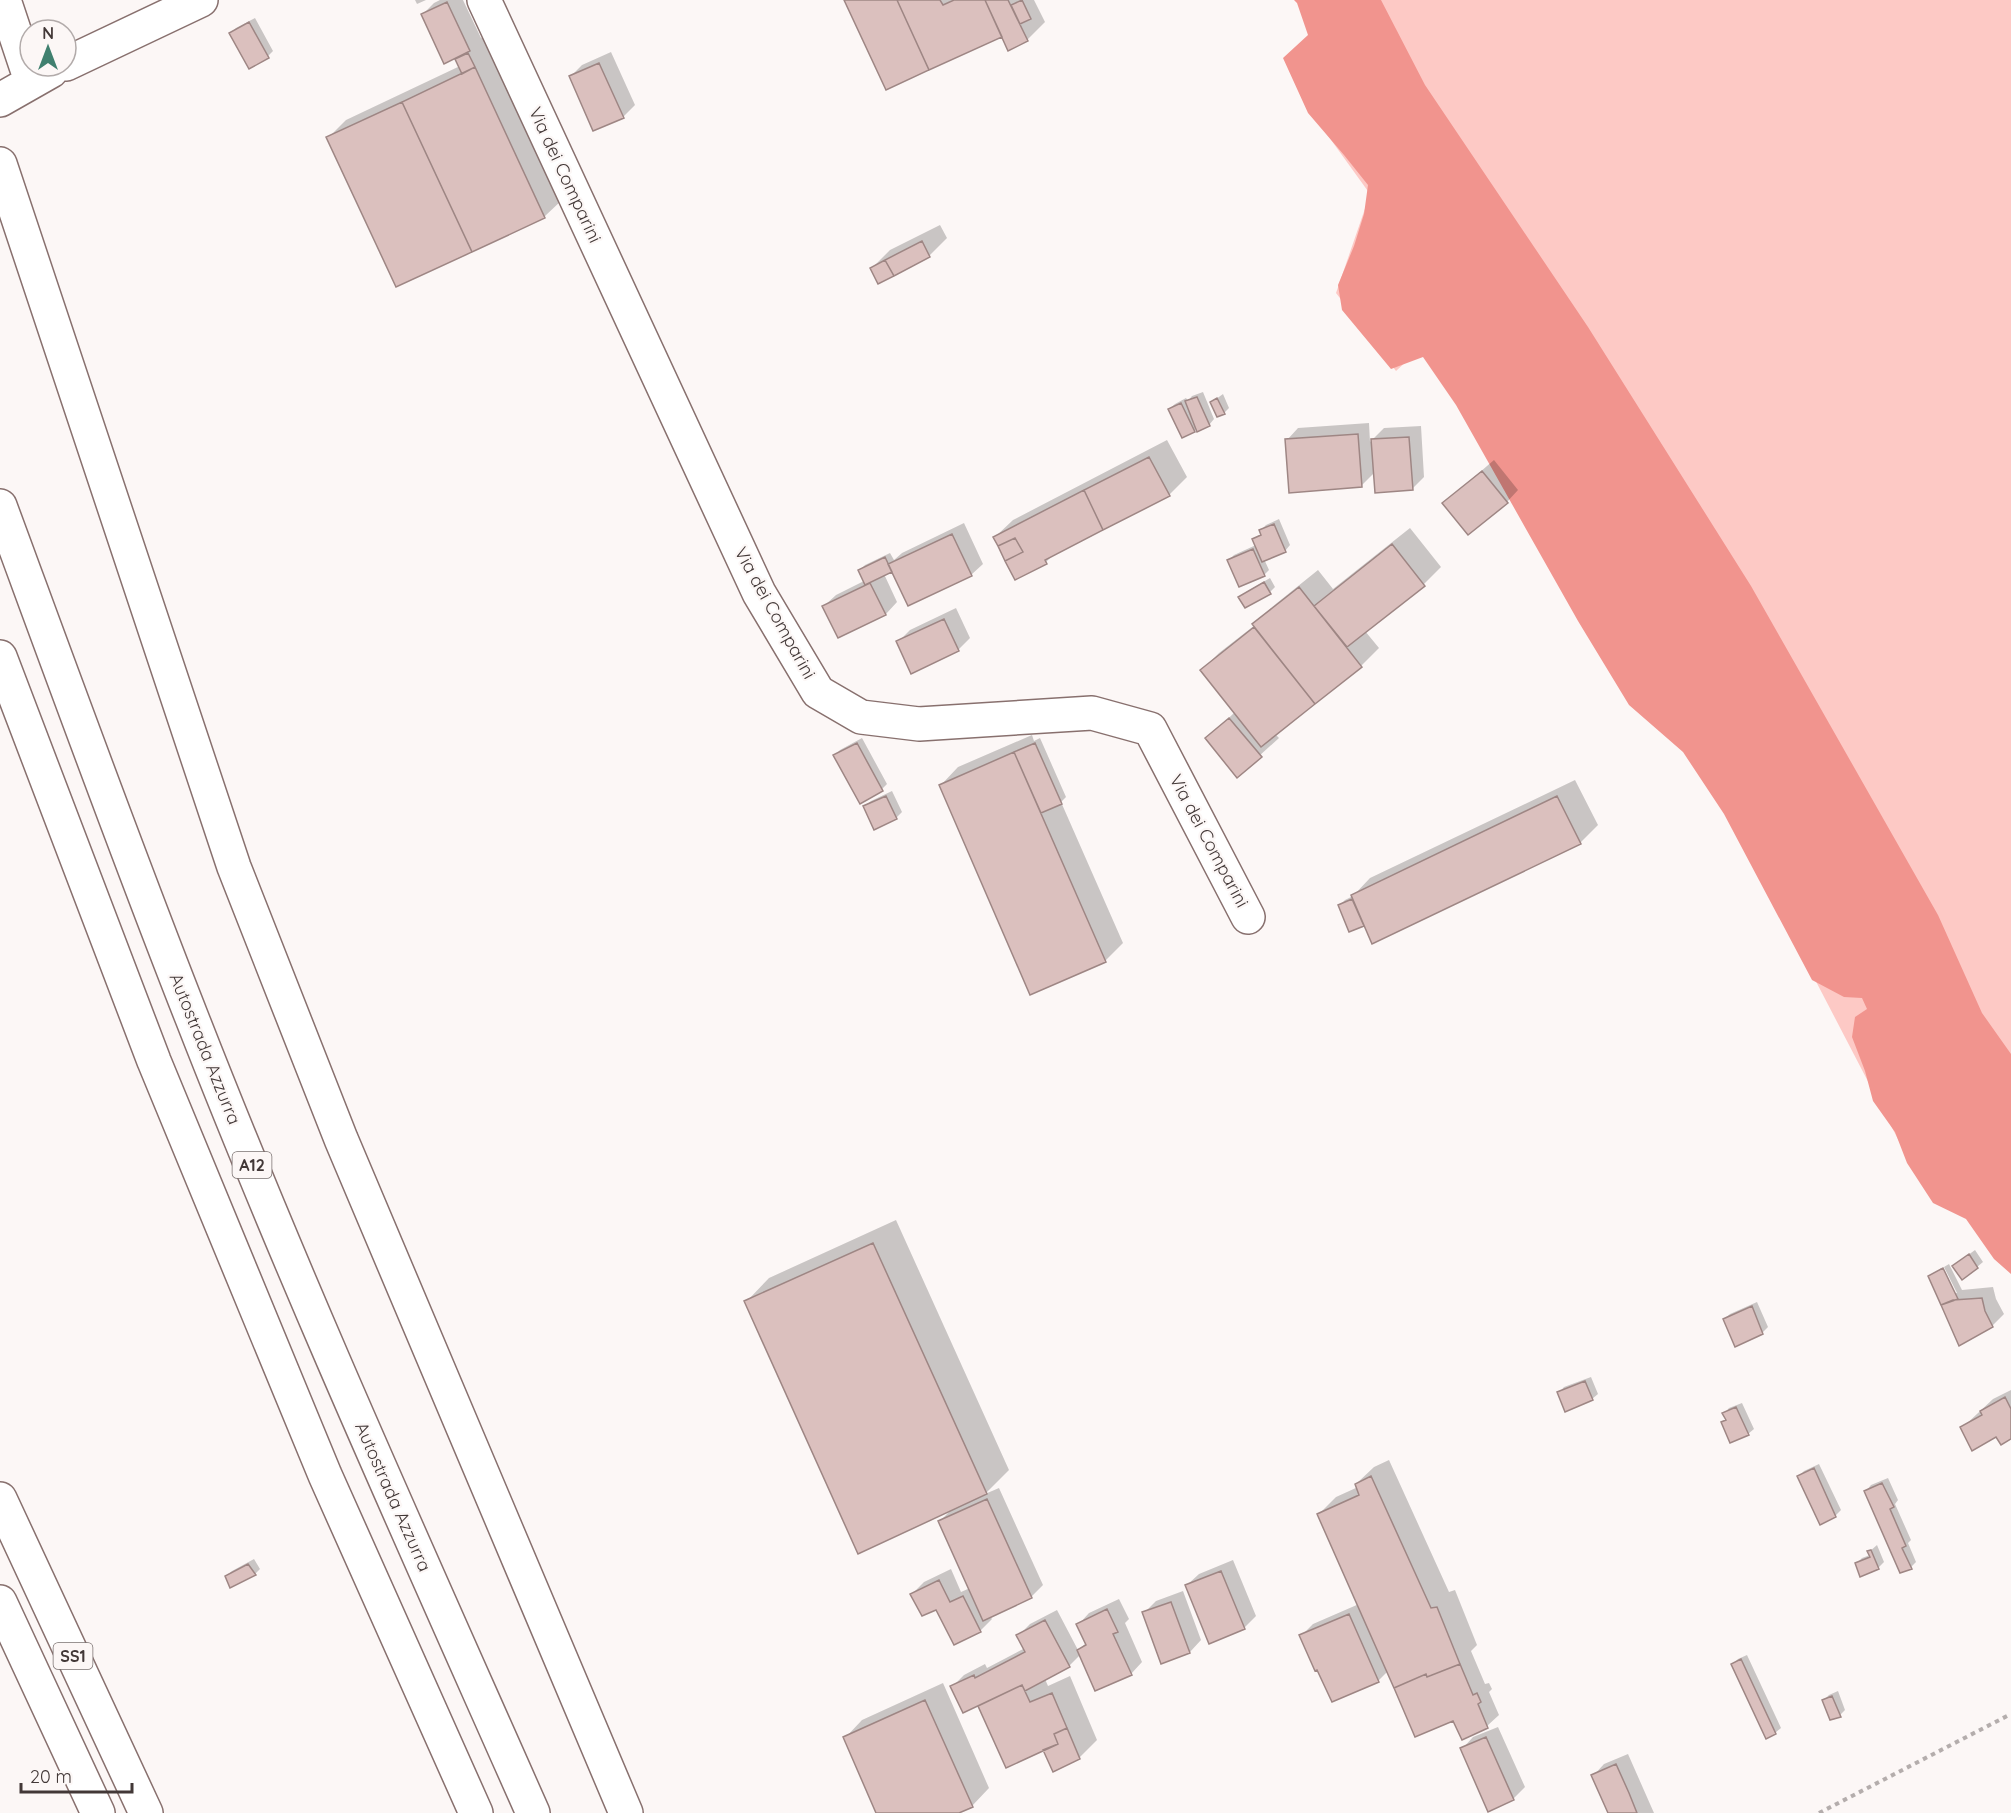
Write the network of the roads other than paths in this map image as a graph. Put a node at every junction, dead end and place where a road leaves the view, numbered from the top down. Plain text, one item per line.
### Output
1 (4, 0) edge
2 (201, 0) edge
3 (484, 0) edge
4 (78, 58) edge
5 (37, 78) edge
6 (31, 81) junction
7 (0, 100) edge
8 (0, 165) edge
9 (0, 506) edge
10 (0, 657) edge
11 (1248, 916) dead end
12 (0, 1499) edge
13 (0, 1602) edge
14 (98, 1813) edge
15 (146, 1813) edge
16 (476, 1813) edge
17 (533, 1813) edge
18 (626, 1813) edge

1 - 6 main road
2 - 4 main road
3 - 11 main road, Via dei Comparini
5 - 6 main road
6 - 7 main road
8 - 18 main road
9 - 17 main road, Autostrada Azzurra / A12
10 - 16 main road
12 - 15 main road, SS1
13 - 14 main road, SS1

